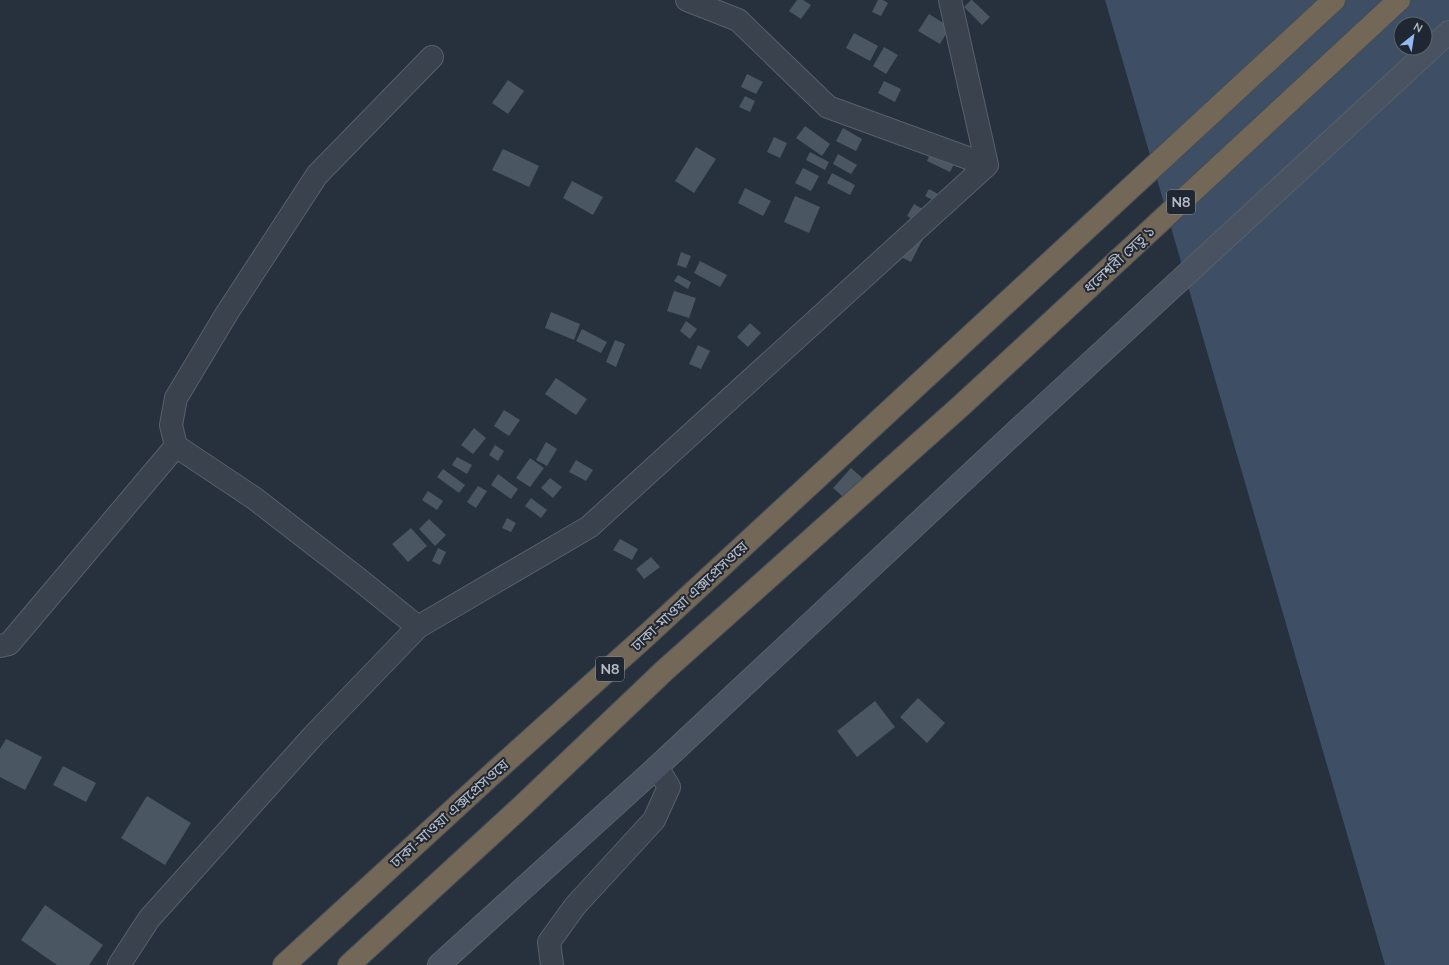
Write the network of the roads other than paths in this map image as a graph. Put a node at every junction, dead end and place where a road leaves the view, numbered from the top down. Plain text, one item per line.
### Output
1 (687, 0) edge
2 (950, 0) edge
3 (1334, 0) edge
4 (1398, 0) edge
5 (1449, 32) edge
6 (432, 57) dead end
7 (987, 165) junction
8 (176, 446) junction
9 (418, 627) junction
10 (0, 646) edge
11 (657, 767) junction
12 (119, 965) edge
13 (284, 965) edge
14 (349, 965) edge
15 (439, 965) edge
16 (552, 965) edge

1 - 7 street
2 - 7 street
3 - 13 highway, ঢাকা-মাওয়া এক্সপ্রেসওয়ে / N8
4 - 14 highway, ধলেশ্বরী সেতু ১ / N8
5 - 11 street
6 - 8 street
7 - 9 street
8 - 9 street
8 - 10 street
9 - 12 street
11 - 15 street
11 - 16 street

